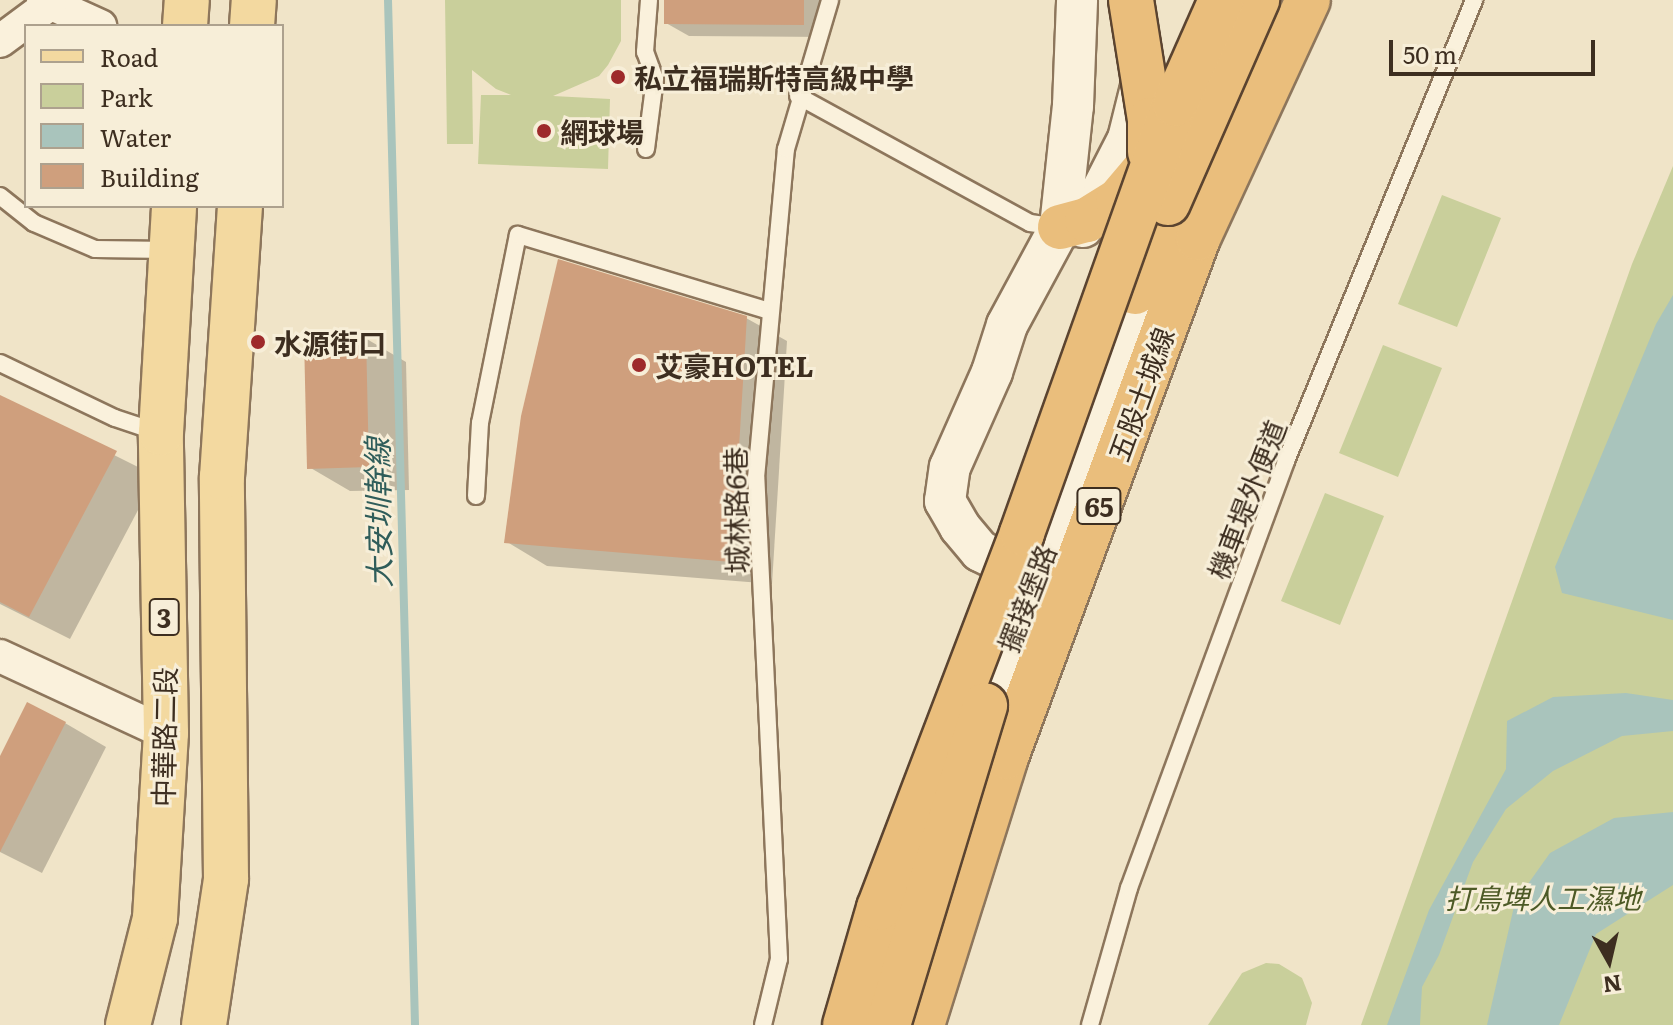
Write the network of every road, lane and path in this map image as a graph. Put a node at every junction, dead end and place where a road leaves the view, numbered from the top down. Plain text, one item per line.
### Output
1 (187, 0) edge
2 (254, 0) edge
3 (649, 0) edge
4 (830, 0) edge
5 (1077, 0) edge
6 (1131, 0) edge
7 (1152, 0) edge
8 (1203, 0) edge
9 (1221, 0) edge
10 (1257, 0) edge
11 (1267, 0) edge
12 (1308, 0) edge
13 (1474, 0) edge
14 (70, 9) edge
15 (37, 24) edge
16 (185, 24) edge
17 (252, 24) edge
18 (24, 30) edge
19 (0, 41) edge
20 (798, 96) junction
21 (646, 149) dead end
22 (0, 196) edge
23 (174, 208) edge
24 (240, 208) edge
25 (1074, 223) junction
26 (171, 250) junction
27 (1135, 292) junction
28 (769, 311) junction
29 (0, 363) edge
30 (161, 433) junction
31 (476, 496) dead end
32 (1022, 533) junction
33 (1033, 577) junction
34 (0, 656) edge
35 (166, 733) junction
36 (128, 1025) edge
37 (204, 1025) edge
38 (763, 1025) edge
39 (845, 1025) edge
40 (877, 1025) edge
41 (888, 1025) edge
42 (922, 1025) edge
43 (1090, 1025) edge

1 - 16 main road
2 - 17 main road
3 - 21 lane
4 - 20 lane, 城林路6巷
5 - 25 street
6 - 27 highway, bridge
7 - 25 street
8 - 25 highway
8 - 27 highway, bridge
9 - 32 highway, 65, bridge
10 - 32 highway, bridge
11 - 33 street, 擺接堡路
12 - 42 highway, 五股土城線 / 65
13 - 43 lane, 機車堤外便道
14 - 15 street
18 - 19 street
20 - 25 lane
20 - 28 lane, 城林路6巷
22 - 26 lane
23 - 26 main road, 中華路二段 / 3
24 - 37 main road
25 - 33 street
26 - 30 main road, 中華路二段 / 3
27 - 41 highway, bridge
28 - 31 lane
28 - 38 lane, 城林路6巷
29 - 30 lane
30 - 35 main road, 中華路二段 / 3
32 - 39 highway, 65, bridge
33 - 40 street, 擺接堡路
34 - 35 street
35 - 36 main road, 中華路二段 / 3

